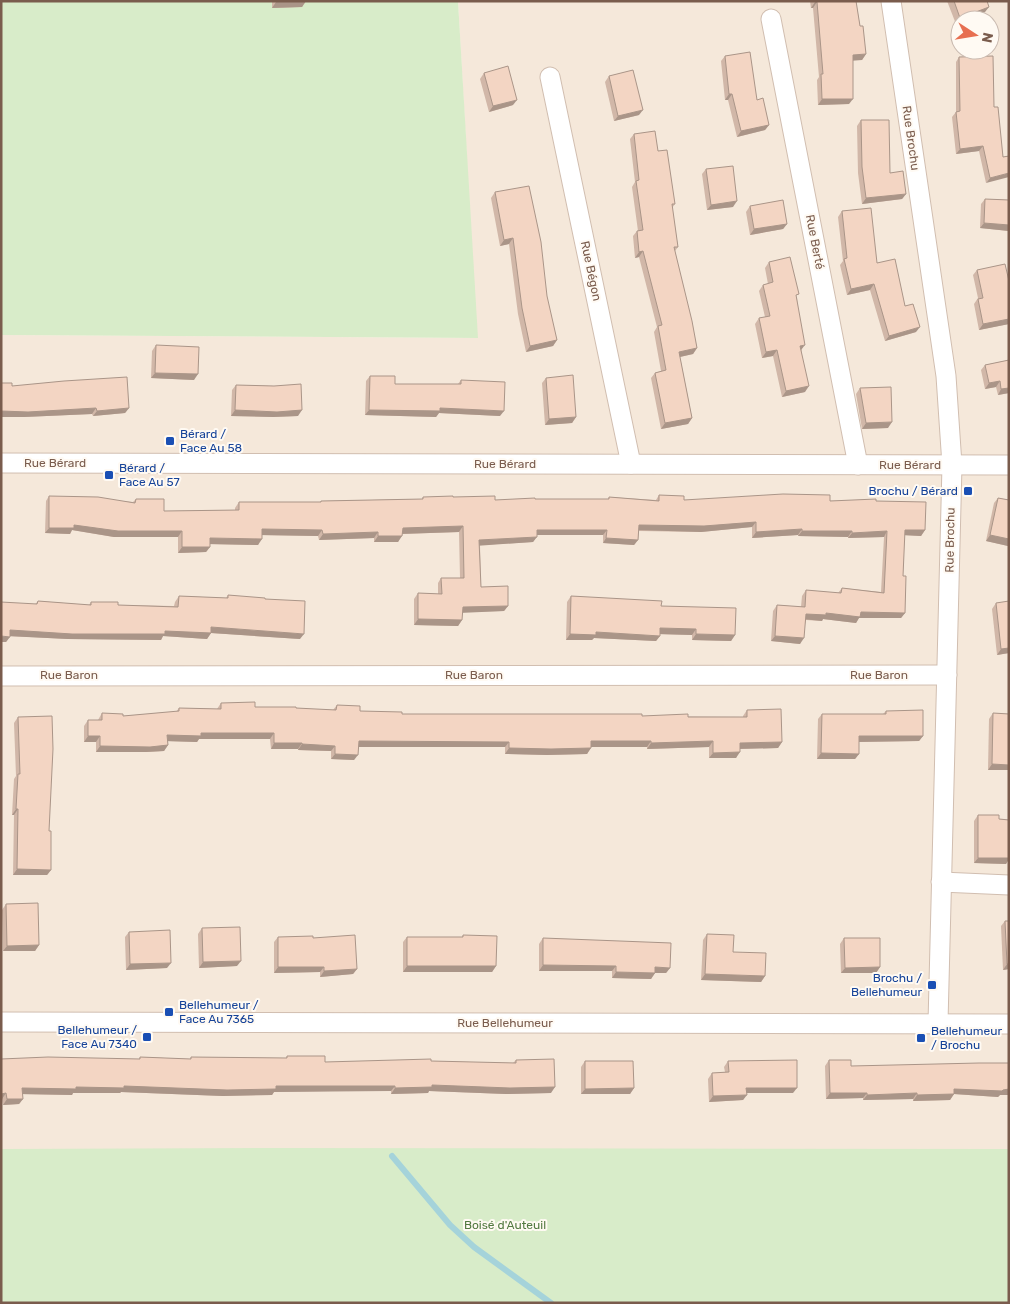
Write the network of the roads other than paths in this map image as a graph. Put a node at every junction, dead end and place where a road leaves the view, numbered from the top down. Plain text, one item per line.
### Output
1 (891, 1) edge
2 (771, 19) dead end
3 (550, 77) dead end
4 (1, 463) edge
5 (631, 464) junction
6 (858, 464) junction
7 (952, 465) junction
8 (1009, 465) edge
9 (947, 675) junction
10 (1, 676) edge
11 (941, 882) junction
12 (1009, 885) edge
13 (1, 1022) edge
14 (938, 1023) junction
15 (1009, 1024) edge

1 - 7 street, Rue Brochu
2 - 6 street, Rue Berté
3 - 5 street, Rue Bégon
4 - 5 street, Rue Bérard
5 - 6 street, Rue Bérard
6 - 7 street, Rue Bérard
7 - 8 street, Rue Bérard
7 - 9 street, Rue Brochu
9 - 10 street, Rue Baron
9 - 11 street, Rue Brochu
11 - 12 street
11 - 14 street, Rue Brochu
13 - 14 street, Rue Bellehumeur
14 - 15 street, Rue Bellehumeur

